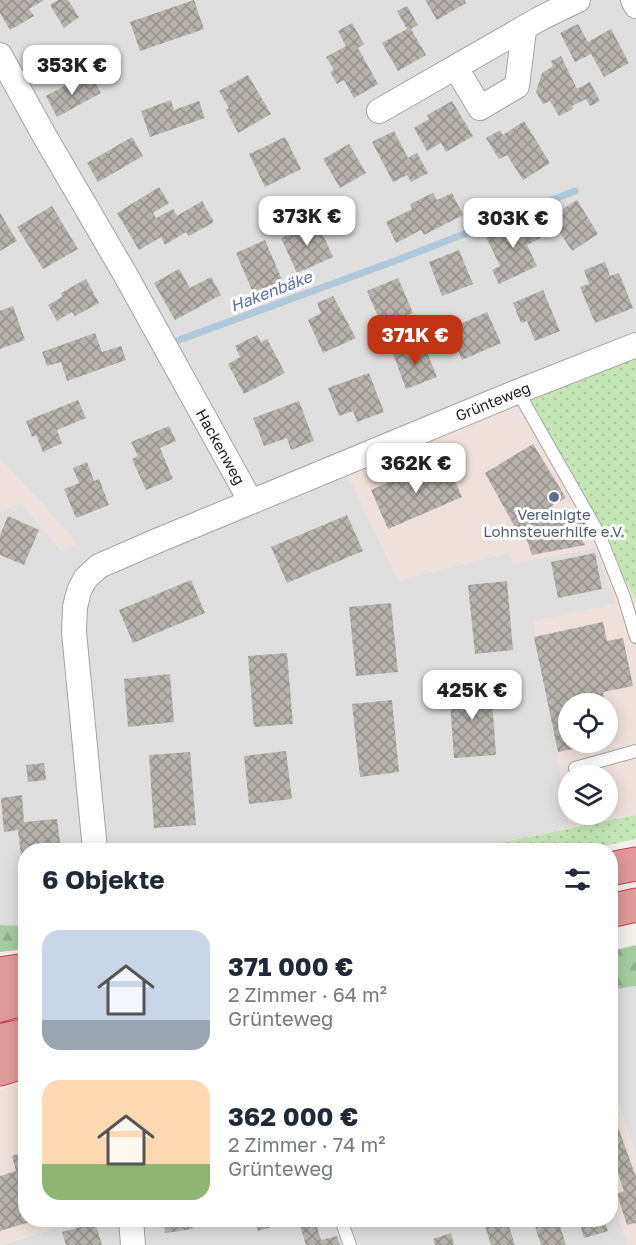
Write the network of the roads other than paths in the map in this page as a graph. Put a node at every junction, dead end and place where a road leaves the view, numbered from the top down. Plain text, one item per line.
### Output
1 (578, 0) edge
2 (633, 0) edge
3 (636, 6) edge
4 (524, 30) junction
5 (0, 55) edge
6 (456, 68) junction
7 (380, 111) dead end
8 (636, 345) edge
9 (518, 392) junction
10 (251, 502) junction
11 (636, 636) edge
12 (636, 751) edge
13 (586, 765) edge
14 (94, 843) edge
15 (636, 864) edge
16 (618, 867) edge
17 (636, 905) edge
18 (618, 909) edge
19 (18, 971) edge
20 (0, 974) edge
21 (18, 1000) edge
22 (0, 1005) edge
23 (18, 1037) edge
24 (0, 1041) edge
25 (18, 1063) edge
26 (0, 1069) edge
27 (131, 1227) edge
28 (344, 1227) edge
29 (133, 1245) edge
30 (350, 1245) edge

1 - 4 street
2 - 3 street
4 - 6 street
4 - 6 street
5 - 10 street, Hackenweg
6 - 7 street
8 - 9 street, Grünteweg
9 - 10 street, Grünteweg
9 - 11 lane
10 - 14 street, Hackenweg
12 - 13 lane
15 - 16 highway
17 - 18 highway
19 - 20 highway
21 - 22 highway
23 - 24 highway
25 - 26 highway
27 - 29 street
28 - 30 lane

